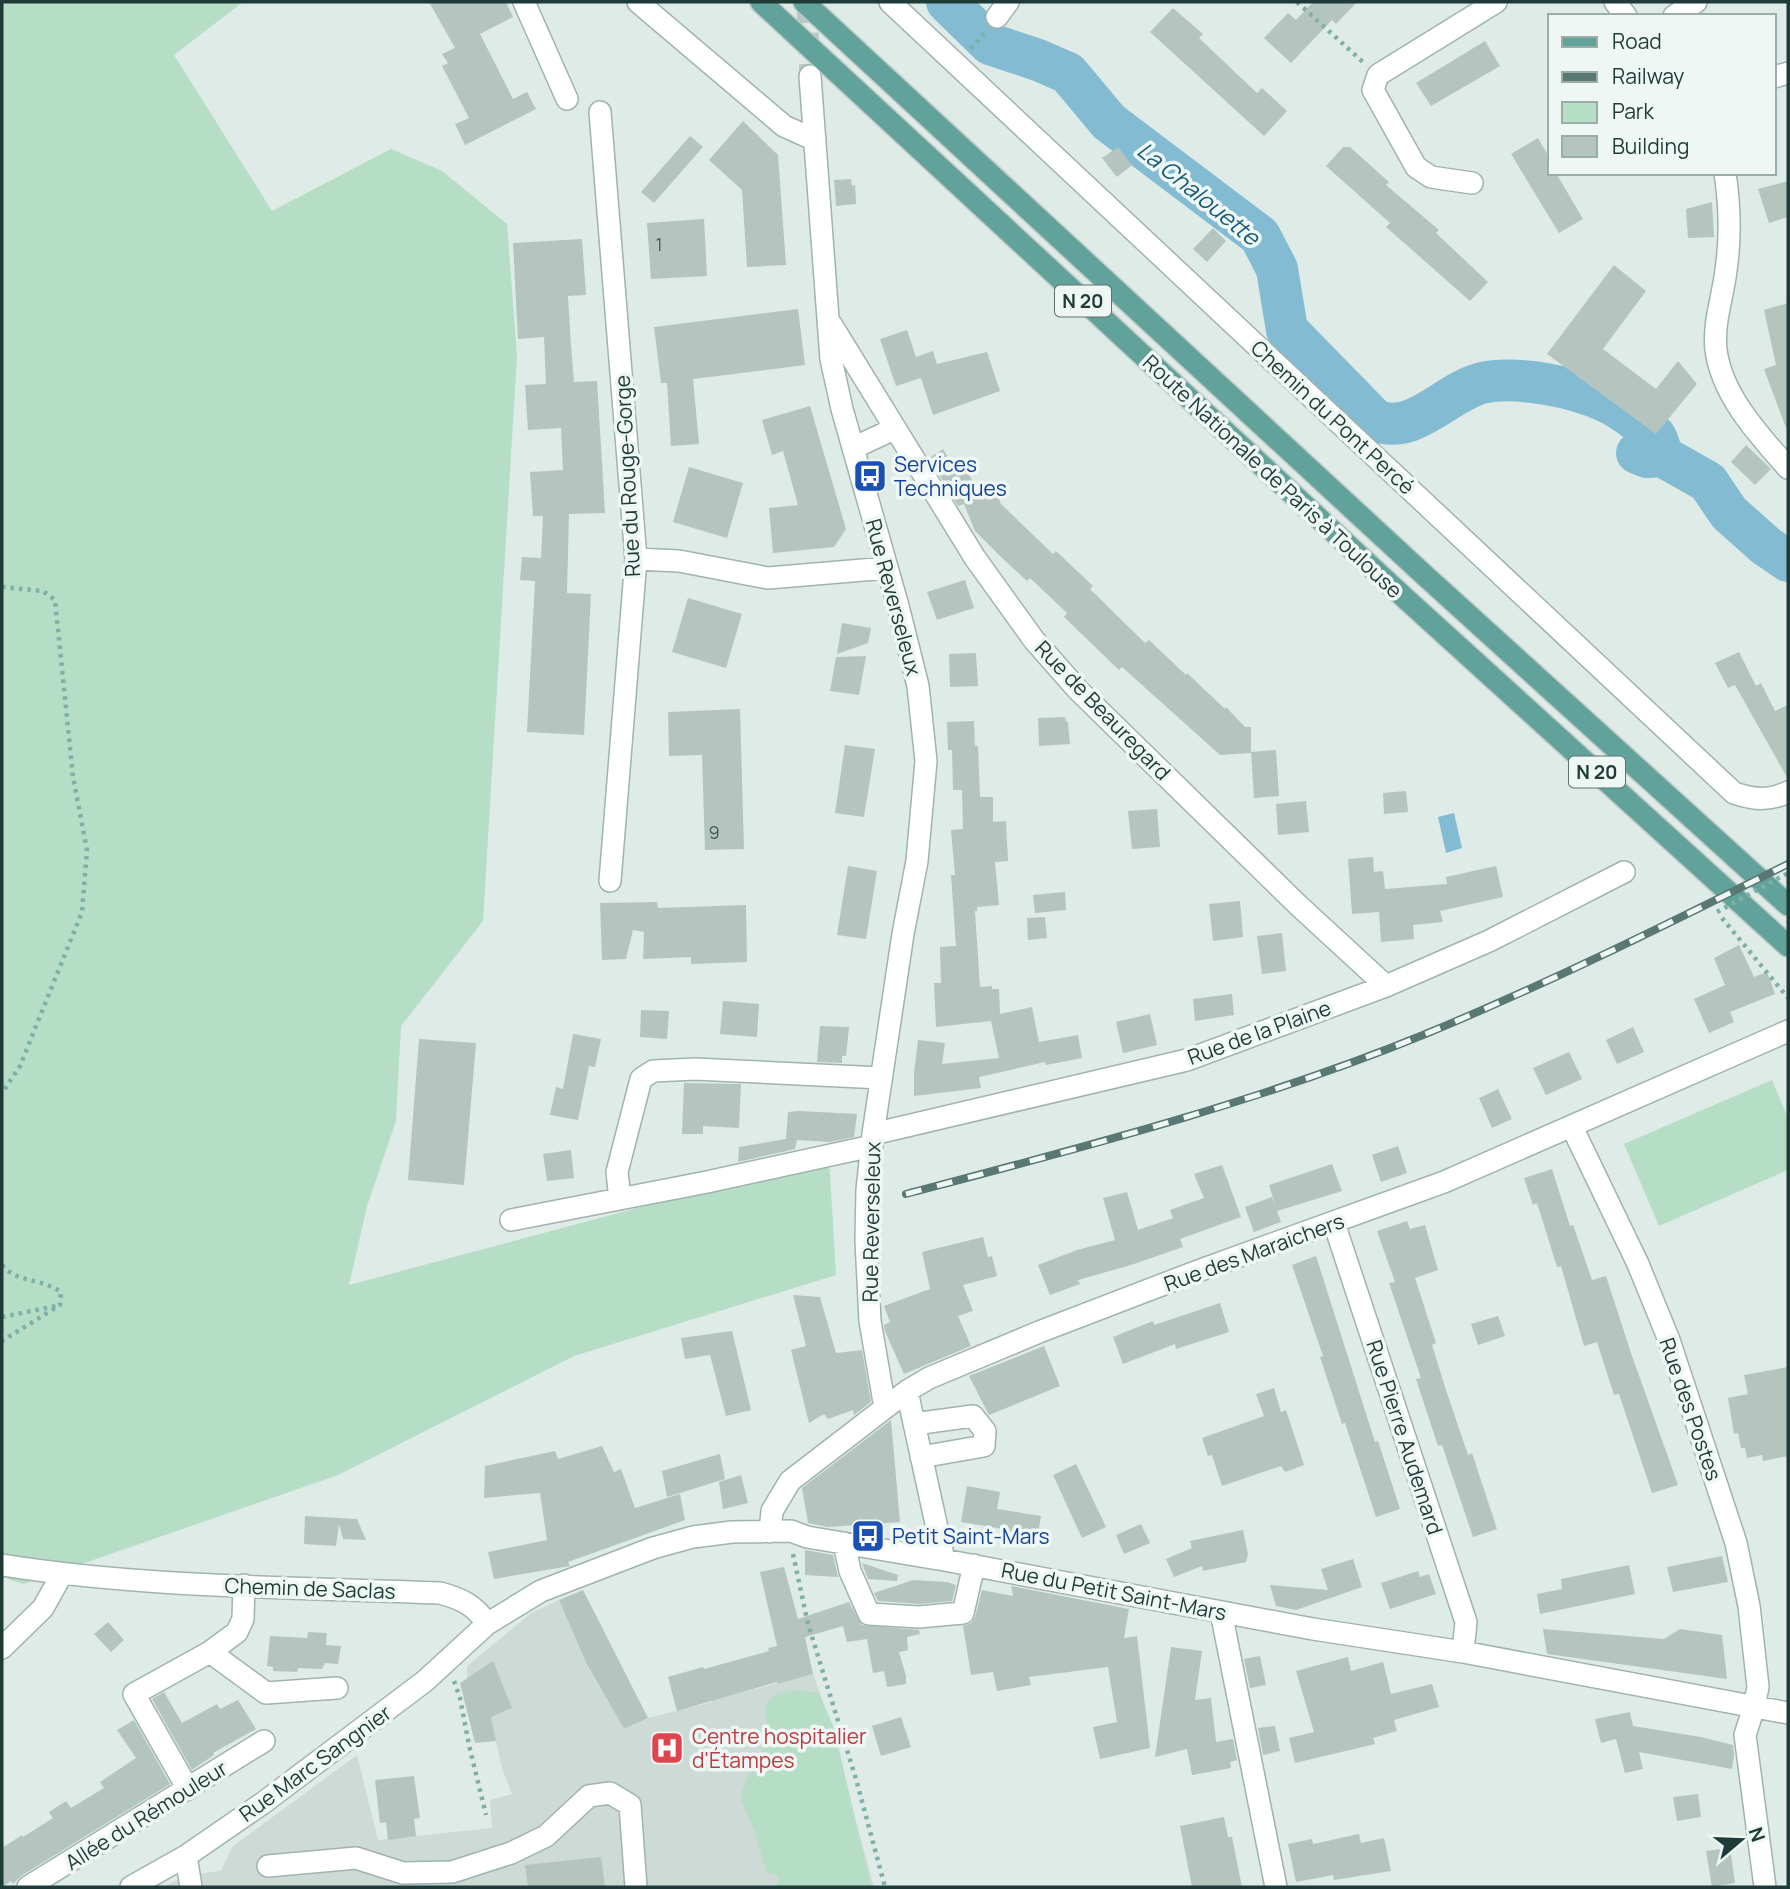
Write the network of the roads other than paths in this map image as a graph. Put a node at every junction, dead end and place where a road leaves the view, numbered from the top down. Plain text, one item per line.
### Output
1 (524, 2) edge
2 (638, 2) edge
3 (761, 2) edge
4 (804, 2) edge
5 (890, 2) edge
6 (1496, 2) edge
7 (1696, 2) edge
8 (1677, 14) edge
9 (810, 76) tunnel mouth
10 (567, 99) dead end
11 (600, 113) dead end
12 (815, 140) junction
13 (1725, 175) edge
14 (1472, 183) dead end
15 (829, 320) junction
16 (894, 429) junction
17 (853, 448) junction
18 (1788, 468) edge
19 (636, 559) junction
20 (887, 568) junction
21 (1788, 792) edge
22 (1624, 872) dead end
23 (611, 881) dead end
24 (1788, 905) edge
25 (1788, 946) edge
26 (1386, 986) junction
27 (1788, 1031) edge
28 (881, 1078) junction
29 (1572, 1127) junction
30 (872, 1140) junction
31 (620, 1199) junction
32 (511, 1220) dead end
33 (1334, 1223) junction
34 (907, 1391) junction
35 (885, 1408) junction
36 (914, 1424) junction
37 (921, 1457) junction
38 (780, 1532) junction
39 (844, 1543) junction
40 (944, 1560) junction
41 (2, 1565) edge
42 (974, 1565) junction
43 (62, 1574) junction
44 (244, 1586) junction
45 (1221, 1612) junction
46 (487, 1624) junction
47 (2, 1648) edge
48 (210, 1652) junction
49 (1463, 1652) junction
50 (337, 1688) dead end
51 (1755, 1707) junction
52 (1788, 1713) edge
53 (264, 1741) dead end
54 (188, 1789) junction
55 (186, 1856) junction
56 (268, 1866) dead end
57 (28, 1887) edge
58 (131, 1887) edge
59 (191, 1887) edge
60 (636, 1887) edge
61 (1276, 1887) edge
62 (1765, 1887) edge

1 - 10 street
2 - 12 street
3 - 25 main road, Route Nationale de Paris à Toulouse / N 20
4 - 24 main road, Route Nationale de Paris à Toulouse / N 20
5 - 21 street, Chemin du Pont Percé
6 - 14 street
7 - 8 street
9 - 12 street, Rue Reverseleux
11 - 19 street, Rue du Rouge-Gorge
12 - 15 street, Rue Reverseleux
13 - 18 street
15 - 16 street, Rue de Beauregard
15 - 17 street, Rue Reverseleux
16 - 17 street
16 - 26 street, Rue de Beauregard
17 - 20 street, Rue Reverseleux
19 - 20 street
19 - 23 street, Rue du Rouge-Gorge
20 - 28 street, Rue Reverseleux
22 - 26 street, Rue de la Plaine
26 - 30 street, Rue de la Plaine
27 - 29 street, Rue des Maraichers
28 - 30 street, Rue Reverseleux
28 - 31 street
29 - 33 street, Rue des Maraichers
29 - 51 street, Rue des Postes
30 - 31 street, Rue de la Plaine
30 - 35 street, Rue Reverseleux
31 - 32 street, Rue de la Plaine
33 - 34 street, Rue des Maraichers
33 - 49 street, Rue Pierre Audemard
34 - 35 street, Rue des Maraichers
34 - 36 street
35 - 38 street, Rue des Maraichers
36 - 37 street
36 - 37 street
37 - 40 street
38 - 39 street, Rue du Petit Saint-Mars
38 - 46 street, Rue du Petit Saint-Mars
39 - 40 street, Rue du Petit Saint-Mars
39 - 42 street
40 - 42 street, Rue du Petit Saint-Mars
41 - 43 street, Chemin de Saclas
42 - 45 street, Rue du Petit Saint-Mars
43 - 44 street, Chemin de Saclas
43 - 47 street
44 - 46 street, Chemin de Saclas
44 - 48 street
45 - 49 street, Rue du Petit Saint-Mars
45 - 61 street
46 - 55 street, Rue Marc Sangnier
48 - 50 street
48 - 54 street
49 - 51 street, Rue du Petit Saint-Mars
51 - 52 street, Rue du Petit Saint-Mars
51 - 62 street, Rue des Postes
53 - 54 street, Allée du Rémouleur
54 - 57 street, Allée du Rémouleur
55 - 58 street, Rue Marc Sangnier
55 - 59 street
56 - 60 street

